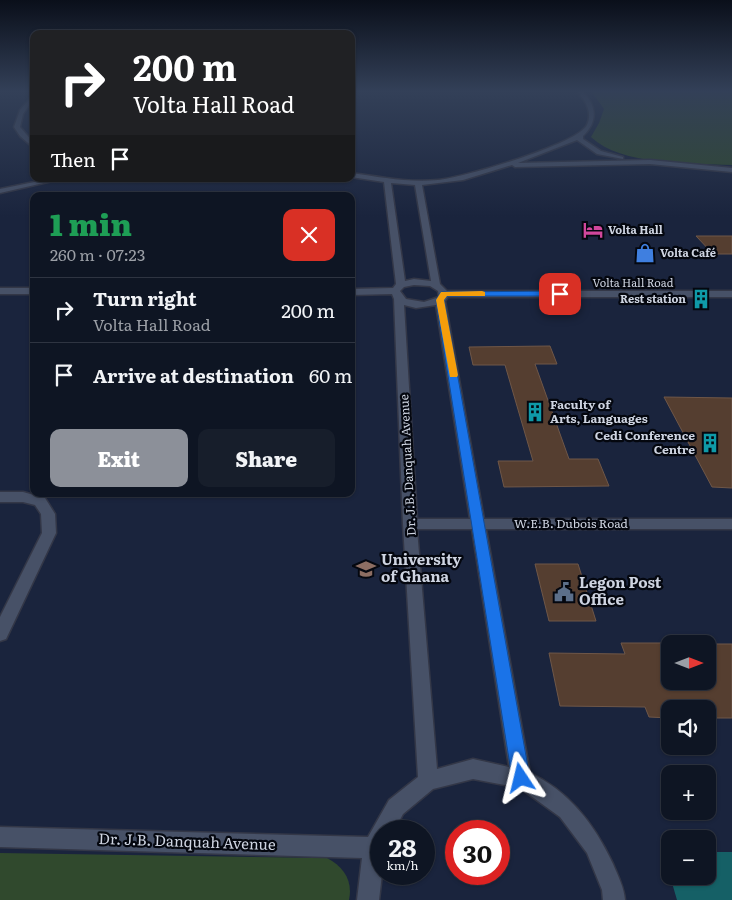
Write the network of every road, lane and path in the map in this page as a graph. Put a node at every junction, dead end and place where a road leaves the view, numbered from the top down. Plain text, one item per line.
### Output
1 (21, 133) edge
2 (583, 133) edge
3 (580, 136) junction
4 (30, 142) edge
5 (650, 162) junction
6 (504, 165) junction
7 (732, 170) edge
8 (355, 175) edge
9 (387, 179) junction
10 (44, 182) edge
11 (418, 182) junction
12 (0, 191) edge
13 (436, 285) junction
14 (0, 291) edge
15 (30, 291) edge
16 (355, 292) edge
17 (399, 292) junction
18 (732, 294) edge
19 (442, 297) junction
20 (0, 497) edge
21 (410, 524) junction
22 (477, 524) junction
23 (732, 524) edge
24 (0, 634) edge
25 (521, 778) junction
26 (428, 781) junction
27 (389, 820) edge
28 (0, 837) edge
29 (370, 838) edge
30 (371, 885) edge
31 (368, 900) edge
32 (614, 900) edge

1 - 4 street
2 - 3 street
3 - 5 street
3 - 6 street
5 - 6 street
5 - 7 street
6 - 11 street
8 - 9 street
9 - 11 street
9 - 17 street, Dr. J.B. Danquah Avenue
10 - 12 street
11 - 13 street
13 - 17 street
13 - 19 street
14 - 15 street
16 - 17 street
17 - 19 street, Volta Hall Road
17 - 21 street, Dr. J.B. Danquah Avenue
18 - 19 street, Volta Hall Road
19 - 22 street
20 - 24 street
21 - 22 street, W.E.B. Dubois Road
21 - 26 street, Dr. J.B. Danquah Avenue
22 - 23 street, W.E.B. Dubois Road
22 - 25 street
25 - 26 street
25 - 32 street
26 - 27 street
28 - 29 street, Dr. J.B. Danquah Avenue
30 - 31 street

